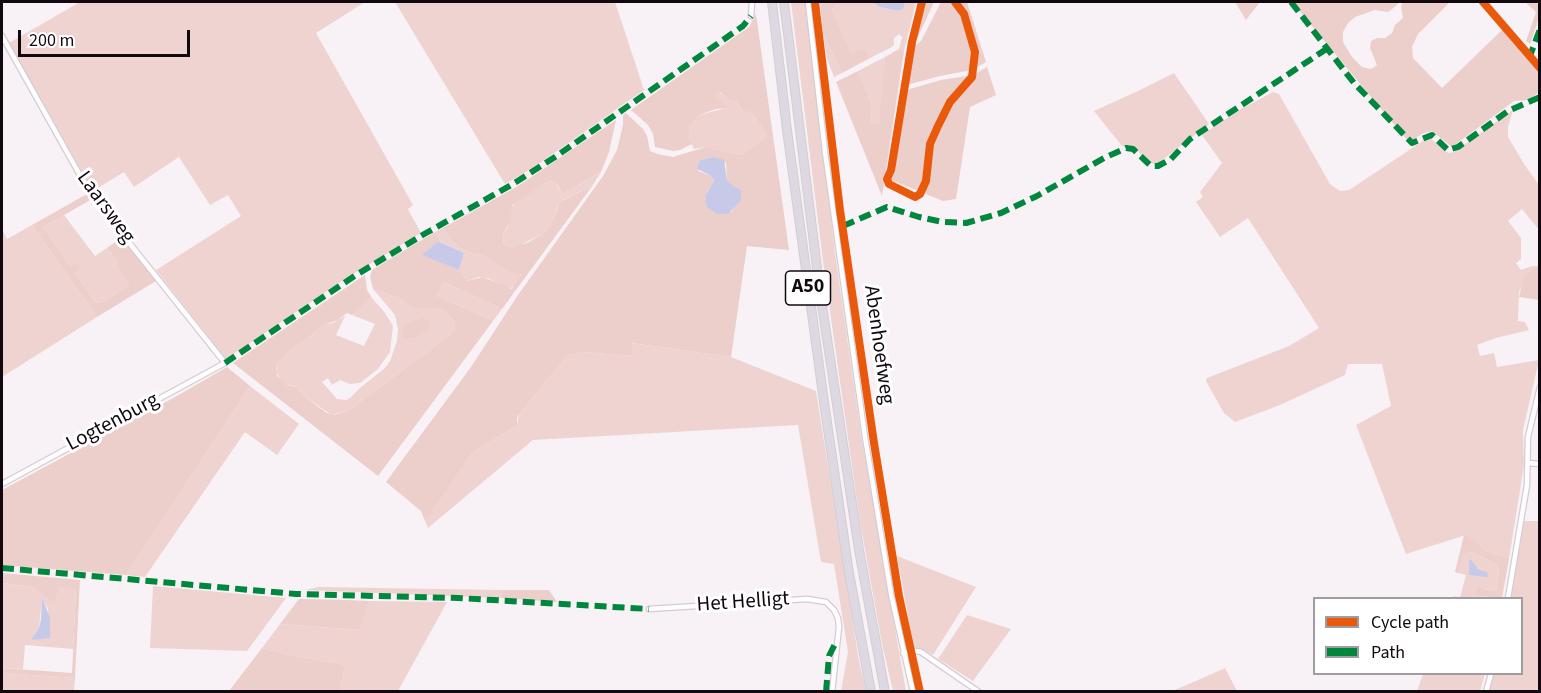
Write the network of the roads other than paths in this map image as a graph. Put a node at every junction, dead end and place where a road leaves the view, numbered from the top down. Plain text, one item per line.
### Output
1 (752, 2) edge
2 (772, 2) edge
3 (784, 2) edge
4 (808, 2) edge
5 (751, 16) dead end
6 (2, 40) edge
7 (1530, 56) dead end
8 (1539, 68) edge
9 (225, 363) joint
10 (1539, 387) edge
11 (1528, 463) junction
12 (1539, 464) edge
13 (2, 484) edge
14 (1508, 597) edge
15 (649, 609) dead end
16 (903, 653) junction
17 (1491, 675) edge
18 (832, 692) edge
19 (871, 692) edge
20 (885, 692) edge
21 (913, 692) edge
22 (979, 692) edge
23 (1486, 692) edge

1 - 5 street
2 - 19 highway, A50
3 - 20 highway, A50
4 - 16 street, Abenhoefweg
6 - 9 street, Laarsweg
7 - 8 street
9 - 13 street, Logtenburg
10 - 11 street
11 - 12 street
11 - 14 street
15 - 18 street, Het Helligt
16 - 21 street, Abenhoefweg
16 - 22 street
17 - 23 street

